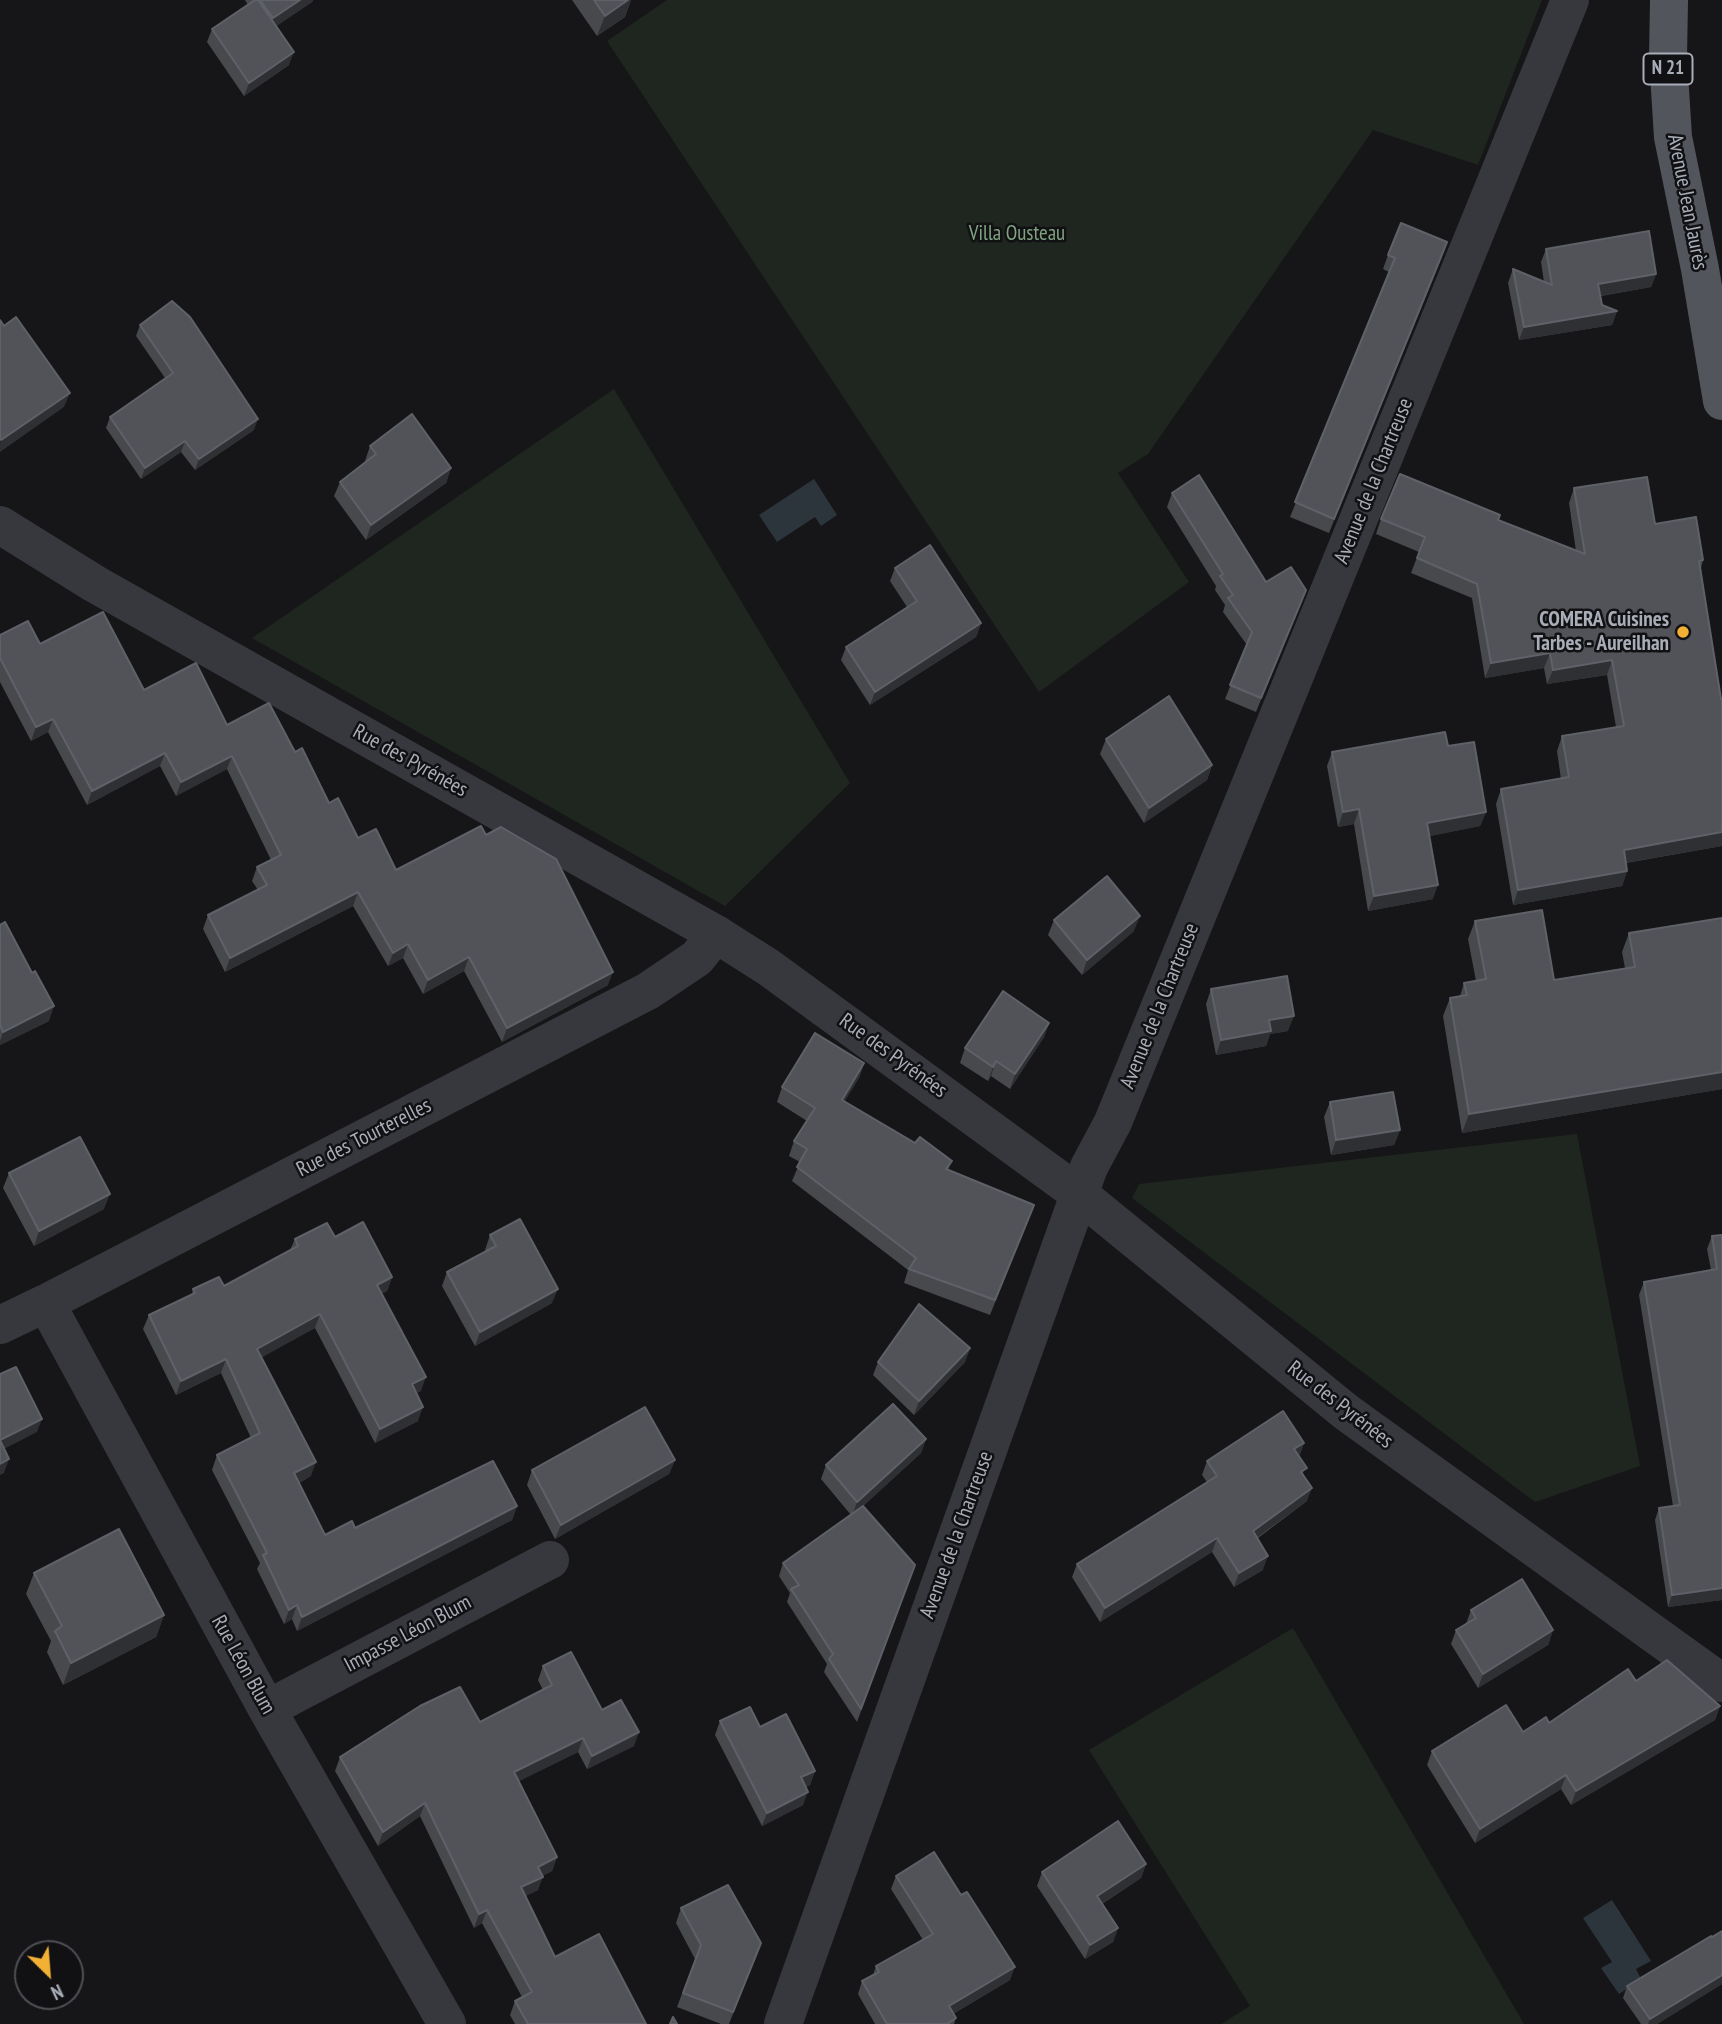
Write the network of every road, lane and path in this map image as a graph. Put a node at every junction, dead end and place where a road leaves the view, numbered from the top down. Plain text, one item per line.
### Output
1 (1570, 0) edge
2 (1663, 0) edge
3 (1711, 267) edge
4 (1722, 401) edge
5 (0, 525) edge
6 (716, 934) junction
7 (1079, 1194) junction
8 (46, 1303) junction
9 (0, 1325) edge
10 (550, 1560) dead end
11 (1722, 1683) edge
12 (267, 1709) junction
13 (447, 2024) edge
14 (783, 2024) edge

1 - 7 street, Avenue de la Chartreuse
2 - 3 main road, Avenue Jean Jaurès / N 21
3 - 4 main road, Avenue Jean Jaurès / N 21
5 - 6 street, Rue des Pyrénées
6 - 7 street, Rue des Pyrénées
6 - 8 street, Rue des Tourterelles
7 - 11 street, Rue des Pyrénées
7 - 14 street, Avenue de la Chartreuse
8 - 9 street, Rue des Tourterelles
8 - 12 street, Rue Léon Blum
10 - 12 street, Impasse Léon Blum
12 - 13 street, Rue Léon Blum

